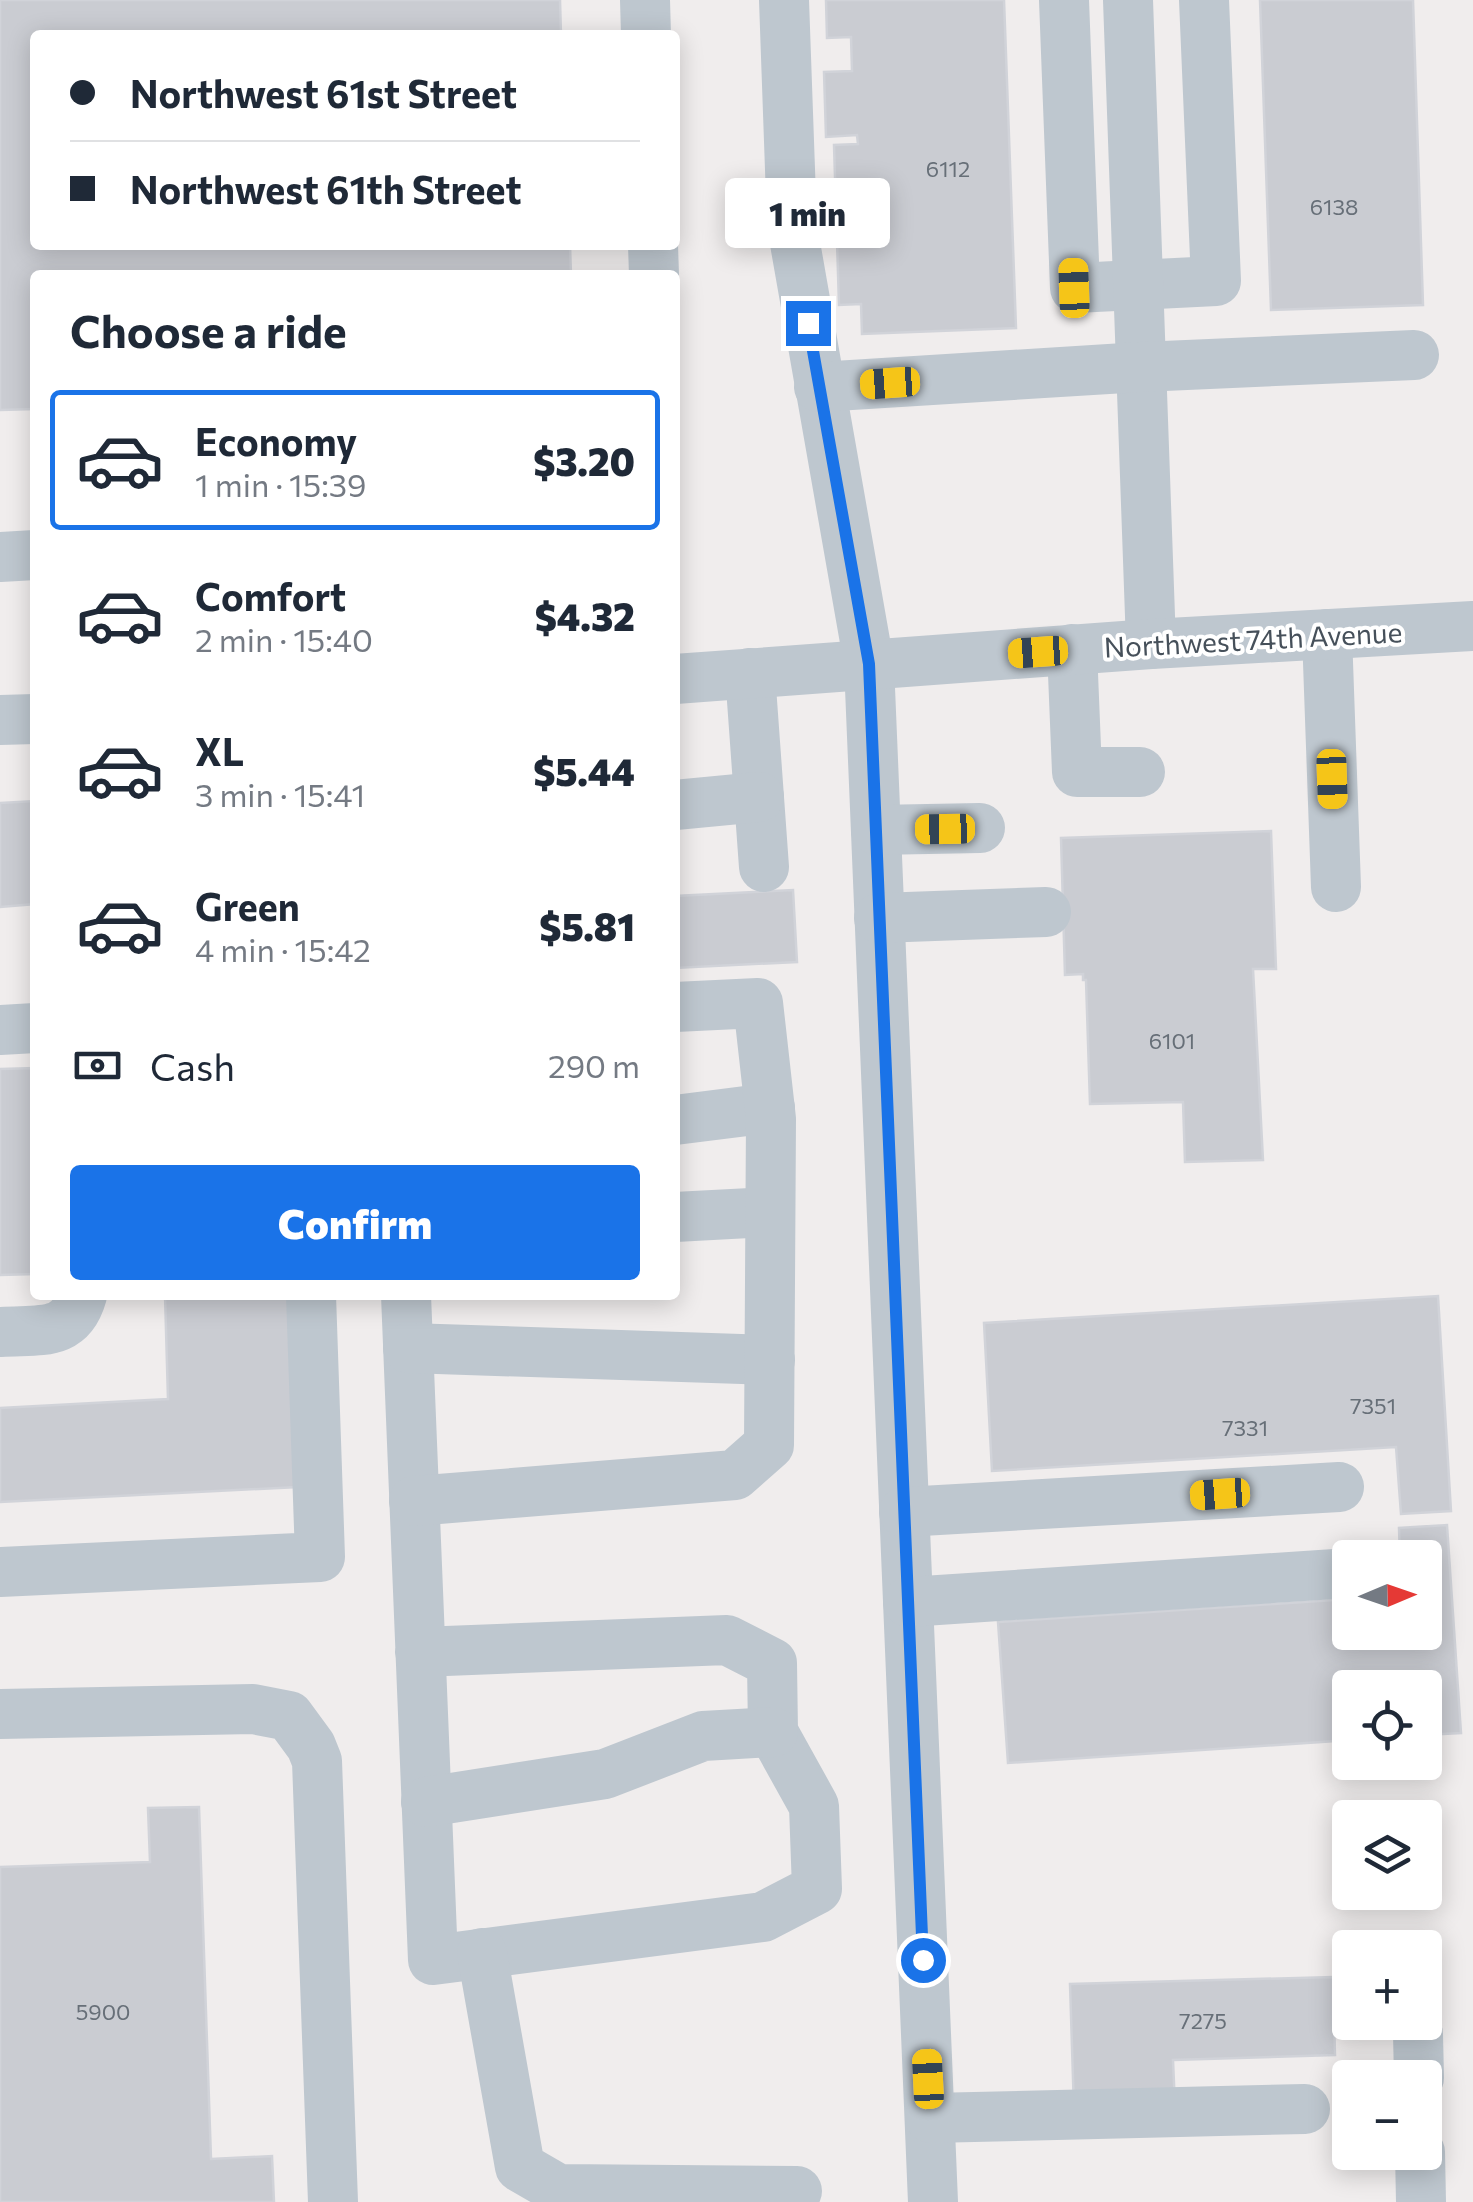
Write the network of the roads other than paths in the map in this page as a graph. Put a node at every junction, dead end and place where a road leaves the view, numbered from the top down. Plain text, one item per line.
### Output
1 (645, 0) edge
2 (784, 0) edge
3 (1204, 7) edge
4 (1064, 14) edge
5 (1128, 15) edge
6 (646, 30) edge
7 (1070, 146) junction
8 (1135, 178) junction
9 (1212, 186) junction
10 (1072, 205) junction
11 (1138, 286) junction
12 (1414, 355) dead end
13 (1141, 367) junction
14 (819, 388) junction
15 (30, 556) edge
16 (0, 557) edge
17 (1473, 626) edge
18 (1328, 634) junction
19 (1151, 644) junction
20 (1072, 649) junction
21 (869, 664) junction
22 (750, 673) junction
23 (680, 678) edge
24 (30, 718) edge
25 (0, 720) edge
26 (1140, 772) dead end
27 (759, 797) junction
28 (680, 805) edge
29 (980, 828) dead end
30 (876, 830) junction
31 (764, 868) dead end
32 (1336, 887) dead end
33 (1046, 912) dead end
34 (879, 918) junction
35 (680, 1006) edge
36 (30, 1028) edge
37 (0, 1030) edge
38 (770, 1108) junction
39 (680, 1119) edge
40 (770, 1212) junction
41 (680, 1217) edge
42 (81, 1300) edge
43 (311, 1300) edge
44 (406, 1300) edge
45 (0, 1332) edge
46 (408, 1348) junction
47 (770, 1360) junction
48 (1339, 1486) dead end
49 (414, 1501) junction
50 (904, 1512) junction
51 (0, 1572) edge
52 (1332, 1574) edge
53 (908, 1602) junction
54 (420, 1652) junction
55 (0, 1714) edge
56 (773, 1732) junction
57 (426, 1802) junction
58 (482, 1954) junction
59 (1305, 2109) dead end
60 (930, 2118) junction
61 (1420, 2170) edge
62 (796, 2192) dead end
63 (332, 2202) edge
64 (933, 2202) edge
65 (1421, 2202) edge

1 - 6 street
2 - 14 street
3 - 5 street
3 - 9 street
4 - 5 street
4 - 7 street
5 - 8 street
7 - 8 street
7 - 10 street
8 - 9 street
8 - 10 street
8 - 11 street
9 - 11 street
10 - 11 street
11 - 13 street
12 - 13 street
13 - 14 street
13 - 19 street
14 - 21 street
15 - 16 street
17 - 18 street, Northwest 74th Avenue
18 - 19 street, Northwest 74th Avenue
18 - 32 street
19 - 20 street, Northwest 74th Avenue
20 - 21 street, Northwest 74th Avenue
20 - 26 street
21 - 22 street, Northwest 74th Avenue
21 - 30 street
22 - 23 street, Northwest 74th Avenue
22 - 27 street
24 - 25 street
27 - 28 street
27 - 31 street
29 - 30 street
30 - 34 street
33 - 34 street
34 - 50 street
35 - 38 street
36 - 37 street
38 - 39 street
38 - 40 street
40 - 41 street
40 - 47 street
42 - 45 street
43 - 51 street
44 - 46 street
46 - 47 street
46 - 49 street
47 - 49 street
48 - 50 street
49 - 54 street
50 - 53 street
52 - 53 street
53 - 60 street
54 - 56 street
54 - 57 street
55 - 63 street
56 - 57 street
56 - 58 street
57 - 58 street
58 - 62 street
59 - 60 street
60 - 64 street
61 - 65 street

